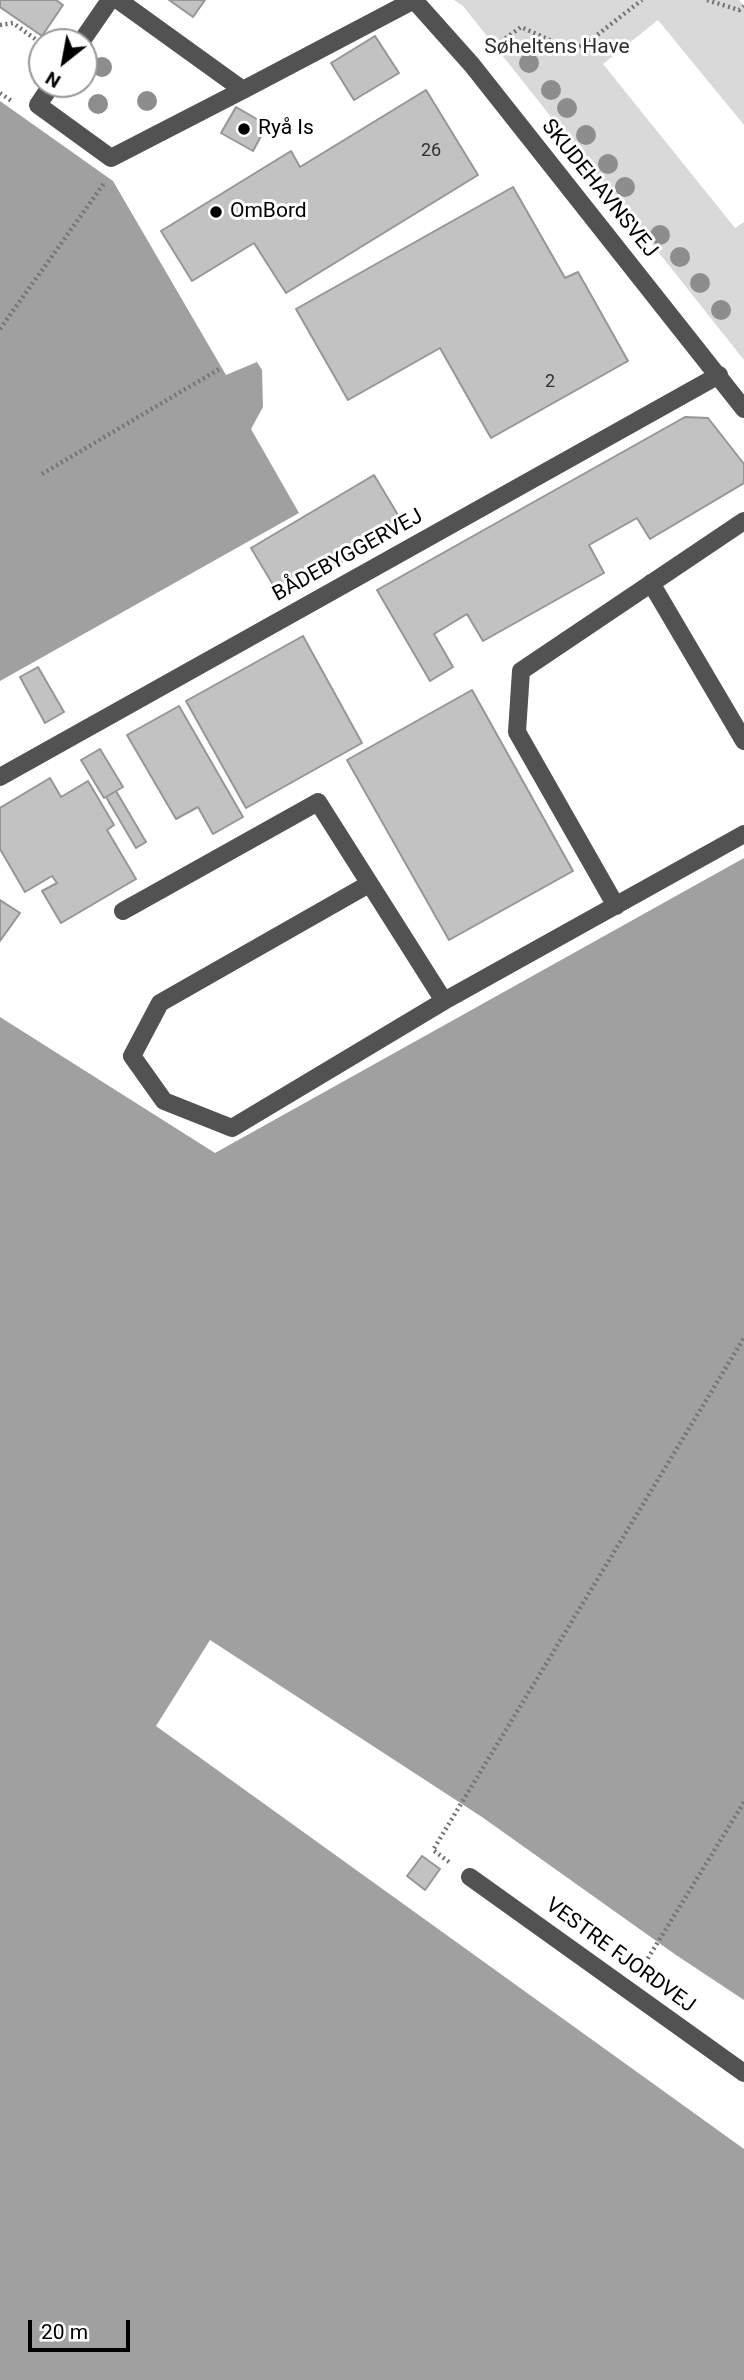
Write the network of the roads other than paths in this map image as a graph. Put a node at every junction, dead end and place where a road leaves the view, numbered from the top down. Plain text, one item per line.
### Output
1 (110, 0) edge
2 (118, 0) edge
3 (414, 0) edge
4 (91, 28) edge
5 (243, 90) junction
6 (43, 98) edge
7 (719, 375) junction
8 (744, 409) edge
9 (744, 522) edge
10 (651, 583) junction
11 (744, 741) edge
12 (0, 777) edge
13 (744, 834) edge
14 (369, 884) junction
15 (615, 906) junction
16 (123, 911) dead end
17 (444, 1001) junction
18 (470, 1877) road end
19 (744, 2073) edge

1 - 4 street
2 - 5 street
3 - 5 street
3 - 7 street, SKUDEHAVNSVEJ
5 - 6 street
7 - 8 street, SKUDEHAVNSVEJ
7 - 12 street, BÅDEBYGGERVEJ
9 - 10 street
10 - 11 street
10 - 15 street
13 - 15 street
14 - 16 street
14 - 17 street
14 - 17 street
15 - 17 street
18 - 19 street, VESTRE FJORDVEJ

